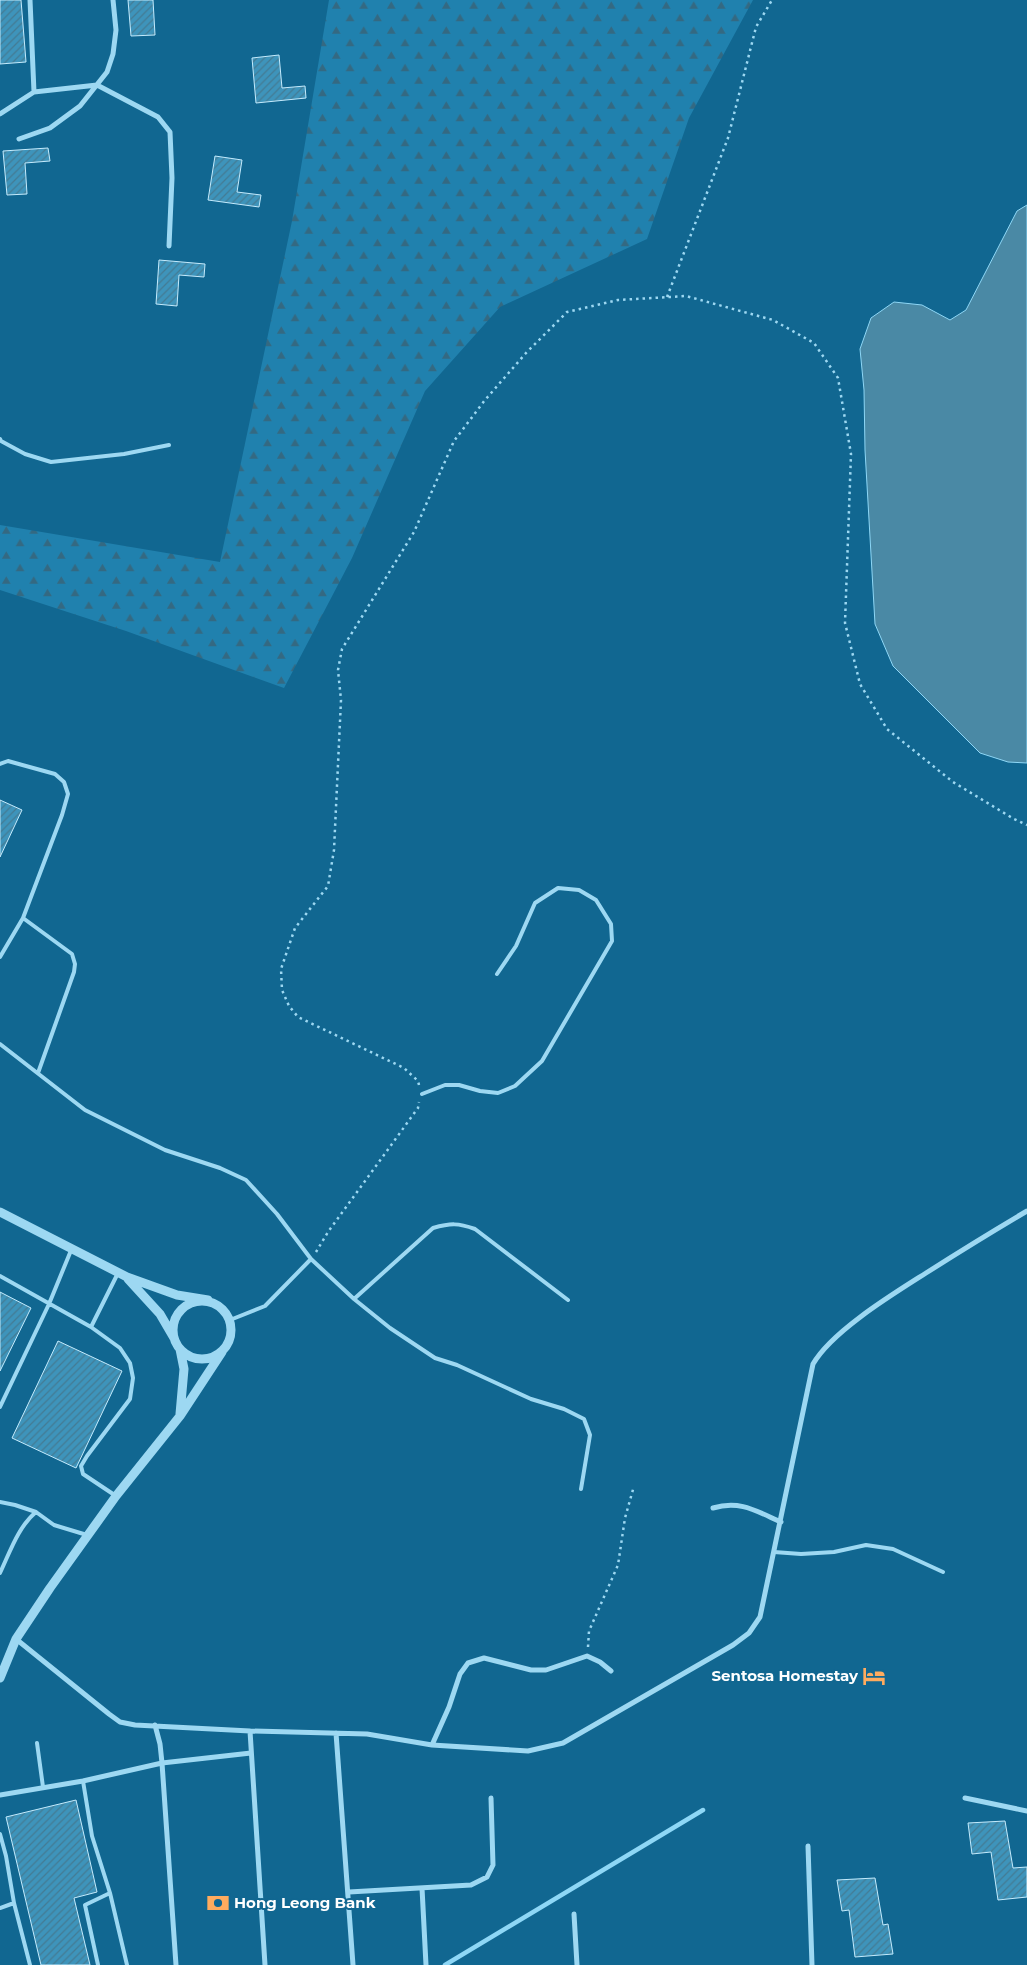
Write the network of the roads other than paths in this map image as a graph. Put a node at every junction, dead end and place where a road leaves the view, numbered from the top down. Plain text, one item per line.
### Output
1 (30, 0) edge
2 (113, 0) edge
3 (97, 85) junction
4 (34, 92) junction
5 (0, 114) edge
6 (19, 139) dead end
7 (169, 246) dead end
8 (0, 439) edge
9 (169, 445) dead end
10 (0, 764) edge
11 (23, 918) junction
12 (0, 957) edge
13 (497, 974) dead end
14 (0, 1044) edge
15 (38, 1073) junction
16 (422, 1094) road end
17 (1027, 1211) edge
18 (0, 1212) edge
19 (72, 1248) junction
20 (311, 1259) junction
21 (123, 1274) junction
22 (0, 1276) edge
23 (354, 1299) junction
24 (208, 1300) junction
25 (568, 1300) dead end
26 (49, 1304) junction
27 (230, 1320) junction
28 (91, 1327) junction
29 (174, 1338) junction
30 (180, 1349) junction
31 (222, 1352) junction
32 (0, 1407) edge
33 (180, 1416) junction
34 (581, 1489) dead end
35 (116, 1496) junction
36 (0, 1502) edge
37 (713, 1508) dead end
38 (36, 1512) junction
39 (781, 1522) junction
40 (89, 1536) junction
41 (774, 1552) junction
42 (943, 1572) dead end
43 (0, 1573) edge
44 (16, 1639) junction
45 (612, 1671) dead end
46 (0, 1678) edge
47 (155, 1725) junction
48 (250, 1731) junction
49 (336, 1733) junction
50 (37, 1743) dead end
51 (432, 1745) junction
52 (251, 1752) junction
53 (162, 1763) junction
54 (83, 1780) junction
55 (43, 1787) junction
56 (0, 1795) edge
57 (491, 1798) dead end
58 (965, 1798) dead end
59 (1027, 1810) edge
60 (0, 1834) edge
61 (808, 1846) dead end
62 (422, 1888) junction
63 (349, 1892) junction
64 (110, 1893) junction
65 (14, 1903) junction
66 (0, 1908) edge
67 (574, 1914) dead end
68 (30, 1965) edge
69 (98, 1965) edge
70 (127, 1965) edge
71 (176, 1965) edge
72 (265, 1965) edge
73 (353, 1965) edge
74 (426, 1965) edge
75 (576, 1965) edge
76 (812, 1965) edge

1 - 4 street
2 - 3 street
3 - 4 street
3 - 6 street
3 - 7 street
4 - 5 street
8 - 9 lane
10 - 11 lane
11 - 12 lane
11 - 15 lane
13 - 16 lane
14 - 15 lane
15 - 20 lane
17 - 39 street
18 - 19 street
19 - 21 street
19 - 26 lane
20 - 23 lane
20 - 27 lane
21 - 24 street
21 - 28 lane
21 - 29 street
22 - 26 lane
23 - 25 lane
23 - 34 lane
24 - 27 street
24 - 29 street
26 - 28 lane
26 - 32 lane
27 - 31 street
28 - 35 lane
29 - 30 street
30 - 31 street
30 - 33 street
31 - 33 street
33 - 35 street
35 - 40 street
36 - 38 lane
37 - 39 street
38 - 40 lane
38 - 43 lane
39 - 41 street
40 - 44 street
41 - 42 lane
41 - 51 street
44 - 46 street
44 - 47 street
45 - 51 street
47 - 48 street
47 - 53 street
48 - 49 street
48 - 52 street
49 - 51 street
49 - 63 street
50 - 55 lane
52 - 53 street
52 - 72 street
53 - 54 street
53 - 71 street
54 - 55 street
54 - 64 lane
55 - 56 street
57 - 62 street
58 - 59 street
60 - 65 lane
61 - 76 street
62 - 63 street
62 - 74 street
63 - 73 street
64 - 69 lane
64 - 70 lane
65 - 66 lane
65 - 68 lane
67 - 75 street

